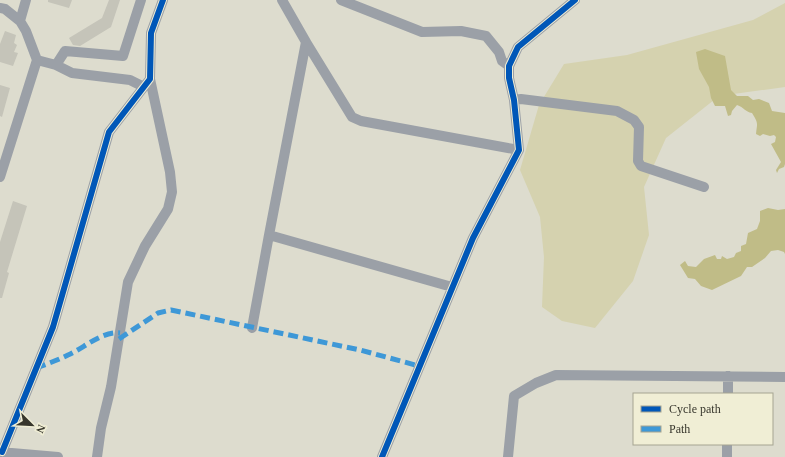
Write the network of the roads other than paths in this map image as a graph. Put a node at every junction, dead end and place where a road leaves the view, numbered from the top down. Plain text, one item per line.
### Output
1 (26, 0) edge
2 (142, 0) edge
3 (163, 0) edge
4 (282, 0) edge
5 (341, 0) edge
6 (574, 0) edge
7 (0, 8) edge
8 (20, 21) junction
9 (306, 42) junction
10 (37, 60) junction
11 (56, 65) junction
12 (510, 66) junction
13 (147, 83) junction
14 (514, 100) junction
15 (520, 150) junction
16 (1, 170) edge
17 (704, 187) dead end
18 (269, 234) junction
19 (452, 287) junction
20 (252, 328) dead end
21 (728, 376) junction
22 (785, 377) edge
23 (728, 393) edge
24 (727, 445) edge
25 (1, 452) edge
26 (58, 457) edge
27 (97, 457) edge
28 (382, 457) edge
29 (508, 457) edge
30 (727, 457) edge

1 - 8 street
2 - 11 street
3 - 13 street
4 - 9 street
5 - 12 street
6 - 12 street
7 - 8 street
8 - 10 street
9 - 15 street
9 - 18 street
10 - 11 street
10 - 16 street
11 - 13 street
12 - 14 street
13 - 25 street
13 - 27 street
14 - 15 street
14 - 17 street
15 - 19 street
18 - 19 street
18 - 20 street
19 - 28 street
21 - 22 street
21 - 23 street
21 - 29 street
24 - 30 street
25 - 26 street

